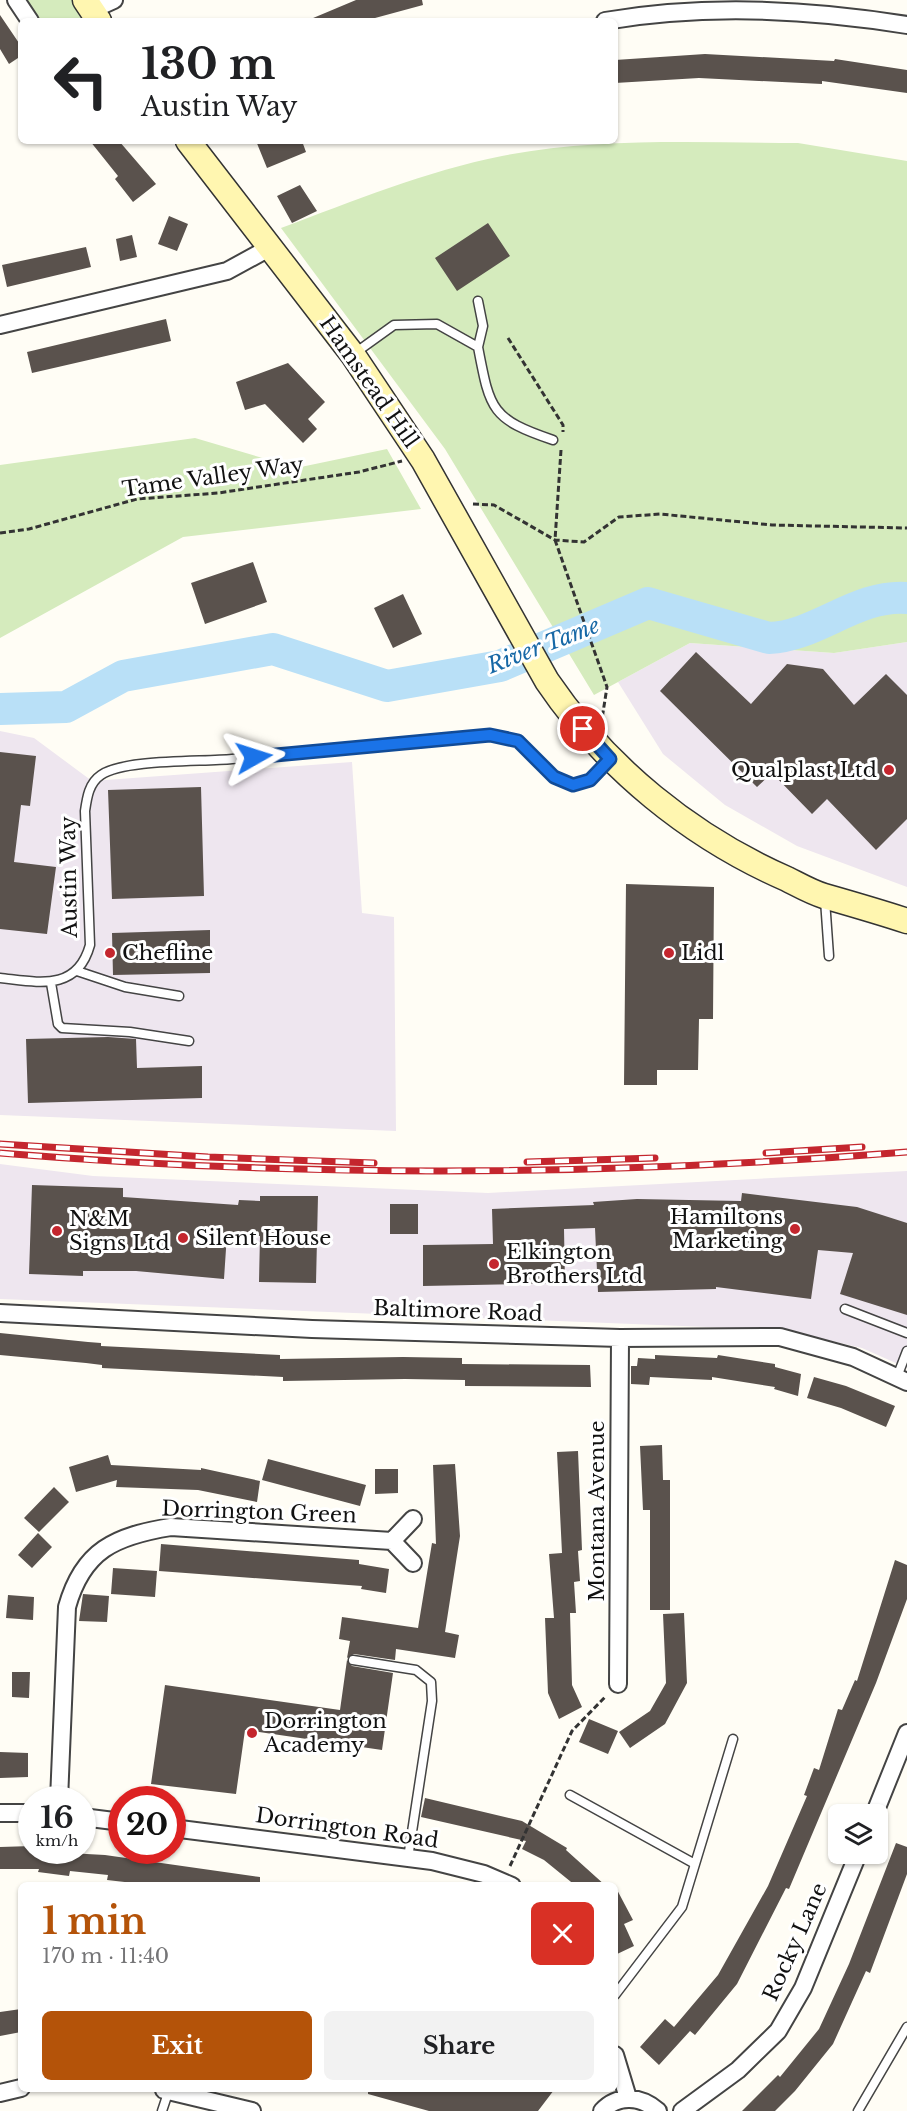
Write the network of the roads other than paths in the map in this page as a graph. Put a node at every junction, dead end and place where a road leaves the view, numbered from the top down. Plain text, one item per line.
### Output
1 (16, 0) edge
2 (114, 0) edge
3 (649, 7) edge
4 (92, 10) edge
5 (28, 18) edge
6 (614, 18) edge
7 (907, 25) edge
8 (190, 144) edge
9 (271, 247) junction
10 (478, 301) dead end
11 (0, 325) edge
12 (477, 347) junction
13 (352, 355) junction
14 (553, 440) dead end
15 (610, 759) junction
16 (825, 896) junction
17 (907, 921) edge
18 (829, 956) dead end
19 (77, 971) junction
20 (0, 978) edge
21 (51, 983) junction
22 (179, 996) dead end
23 (189, 1041) dead end
24 (845, 1309) dead end
25 (0, 1313) edge
26 (907, 1333) edge
27 (620, 1338) junction
28 (907, 1351) edge
29 (902, 1379) edge
30 (413, 1519) dead end
31 (392, 1541) junction
32 (413, 1563) dead end
33 (353, 1660) dead end
34 (618, 1684) road end
35 (907, 1733) edge
36 (733, 1739) dead end
37 (60, 1786) edge
38 (570, 1795) dead end
39 (878, 1804) edge
40 (0, 1813) edge
41 (18, 1814) edge
42 (186, 1830) edge
43 (408, 1858) junction
44 (695, 1864) junction
45 (854, 1864) edge
46 (502, 1882) edge
47 (618, 1991) edge
48 (907, 2027) edge
49 (618, 2065) edge
50 (18, 2089) edge
51 (166, 2092) edge
52 (174, 2092) edge
53 (0, 2093) edge
54 (628, 2098) junction
55 (162, 2111) edge
56 (252, 2111) edge
57 (602, 2111) edge
58 (658, 2111) edge
59 (682, 2111) edge
60 (858, 2111) edge

1 - 5 street
2 - 4 street
3 - 6 street
3 - 7 street
8 - 9 main road, Hamstead Hill
9 - 11 street
9 - 13 main road, Hamstead Hill
10 - 12 lane
12 - 13 lane
12 - 14 lane
13 - 15 main road, Hamstead Hill
15 - 16 main road, Hamstead Hill
15 - 19 lane, Austin Way
16 - 17 main road, Hamstead Hill
16 - 18 lane
19 - 21 lane
19 - 22 lane
20 - 21 lane
21 - 23 lane
24 - 26 lane
25 - 27 street, Baltimore Road
27 - 29 street, Baltimore Road
27 - 34 street, Montana Avenue
28 - 29 lane
30 - 31 street
31 - 32 street
31 - 37 street, Dorrington Green
33 - 43 lane
35 - 39 street
36 - 44 lane
38 - 44 lane
40 - 41 street
42 - 43 street, Dorrington Road
43 - 46 street, Dorrington Road
44 - 47 lane
45 - 59 street, Rocky Lane
48 - 60 lane
49 - 54 street
50 - 53 street
51 - 55 lane
52 - 56 street
54 - 57 street
54 - 58 street

